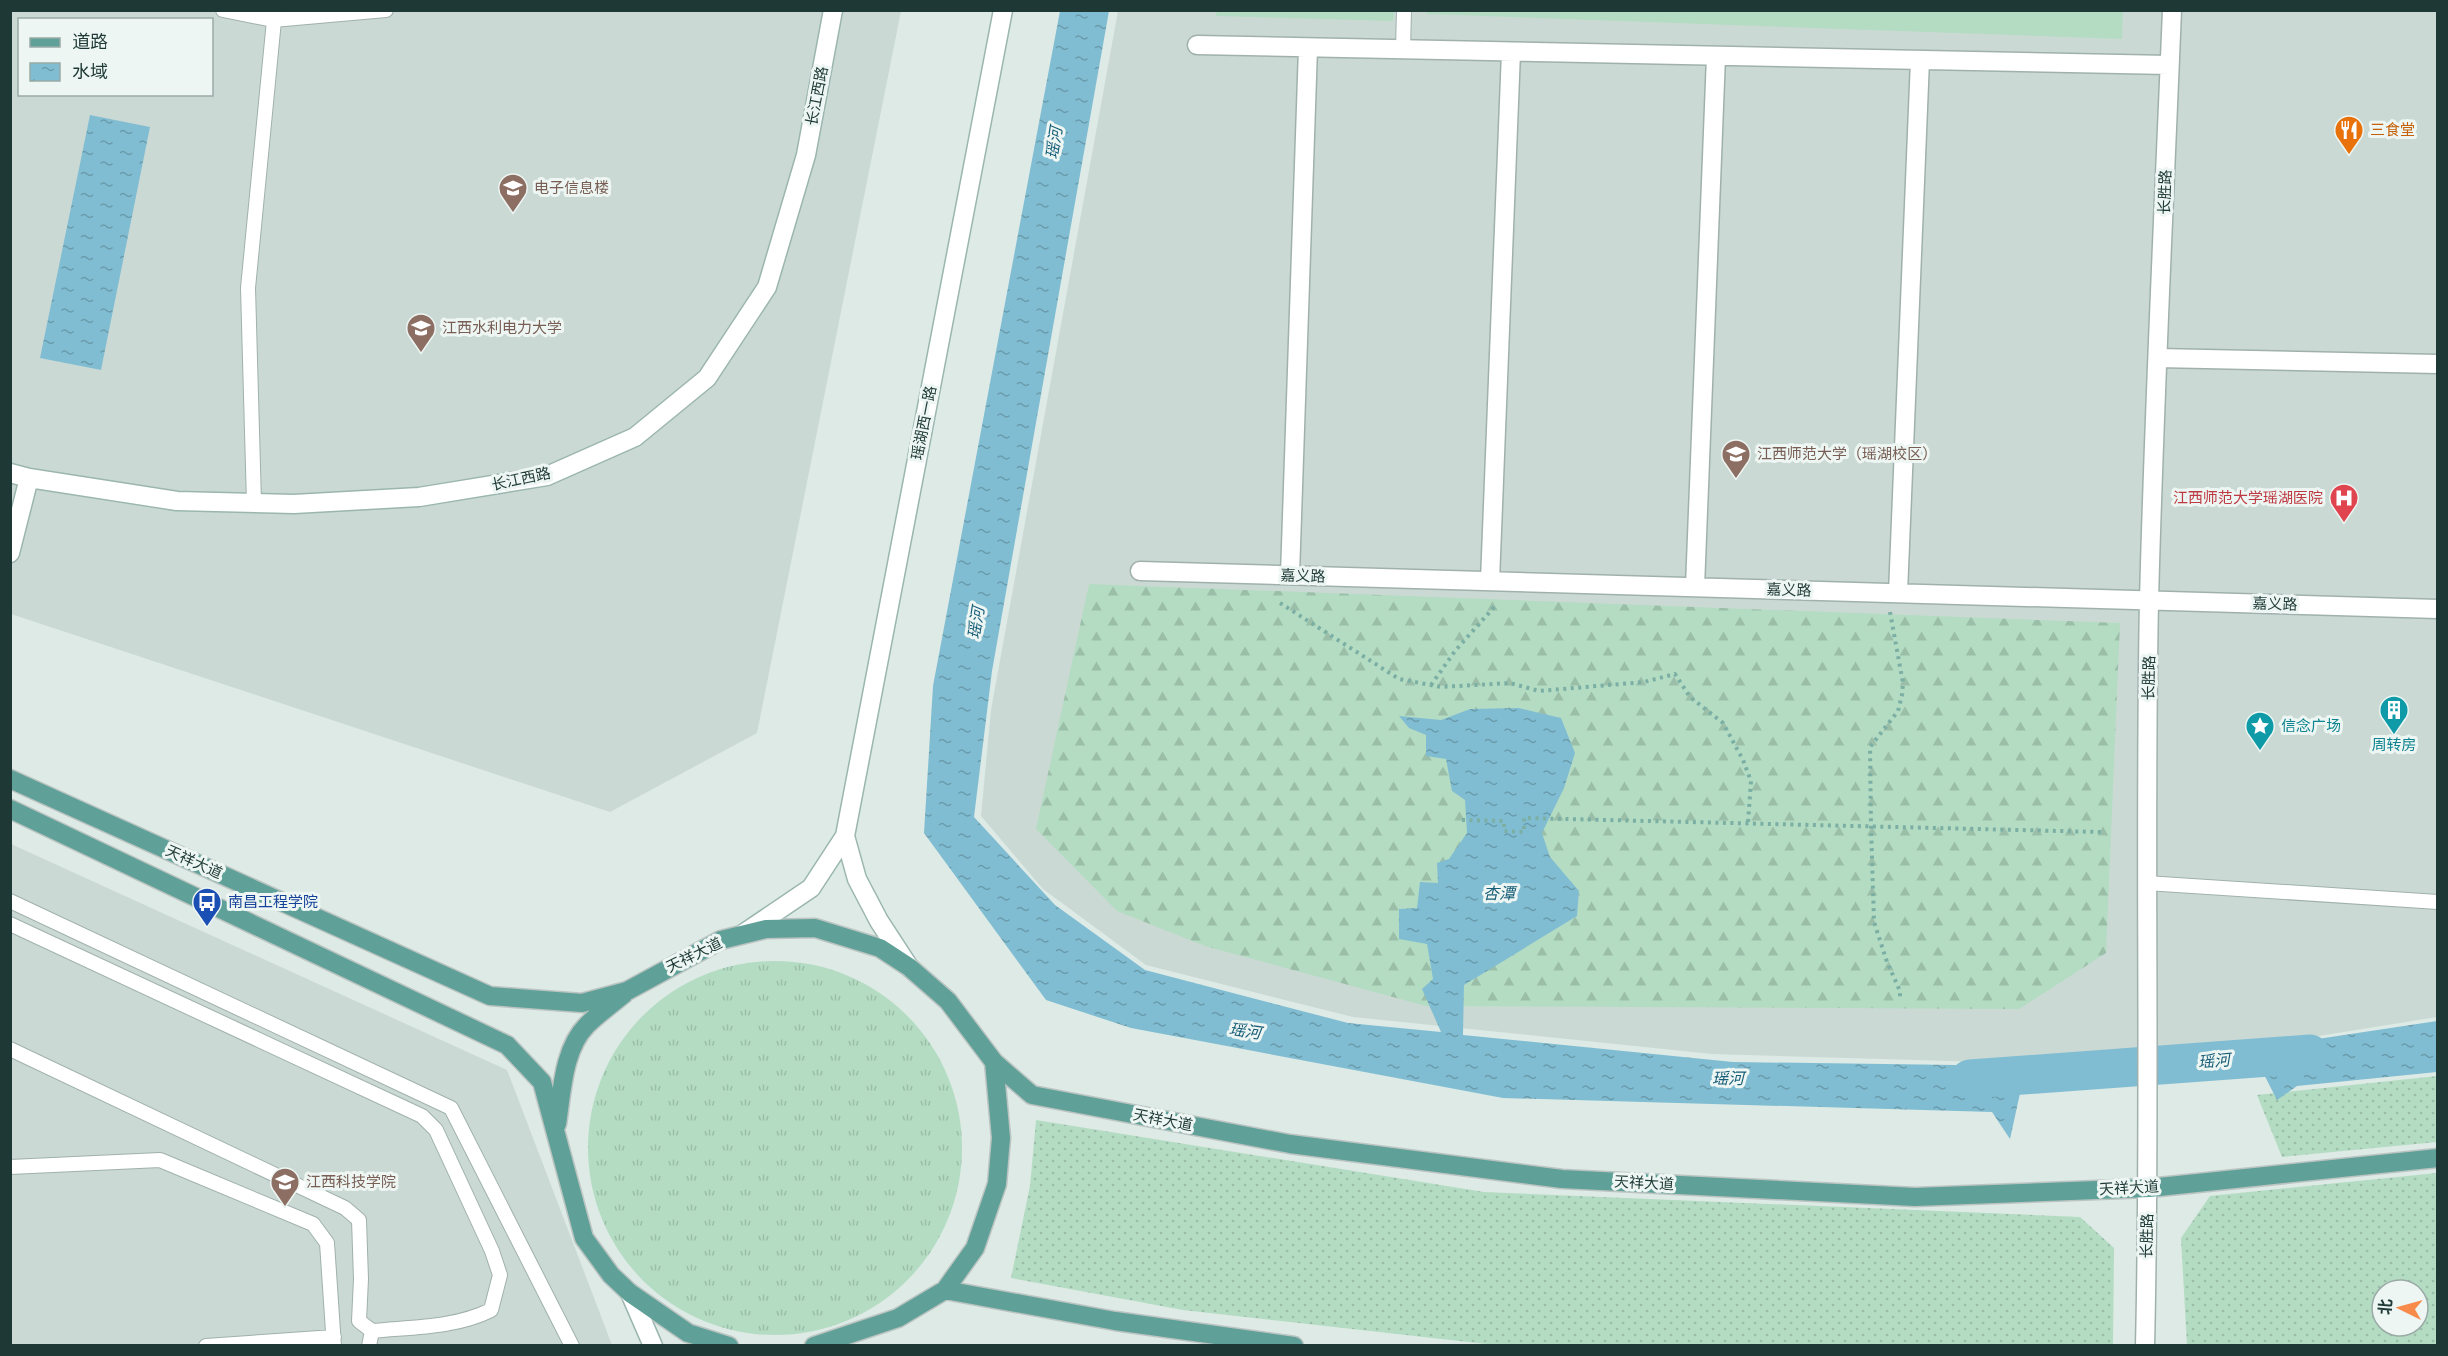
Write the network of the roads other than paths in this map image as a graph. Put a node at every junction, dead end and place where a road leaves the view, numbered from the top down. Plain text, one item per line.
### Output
1 (223, 10) edge
2 (386, 10) edge
3 (833, 10) edge
4 (1003, 10) edge
5 (1404, 10) edge
6 (2172, 10) edge
7 (274, 15) edge
8 (1197, 45) dead end
9 (1308, 48) junction
10 (1403, 50) junction
11 (1511, 52) junction
12 (1716, 56) junction
13 (1920, 60) junction
14 (2169, 65) junction
15 (2158, 358) junction
16 (2438, 364) edge
17 (10, 473) edge
18 (29, 478) junction
19 (254, 503) junction
20 (10, 553) edge
21 (1140, 571) dead end
22 (1290, 575) junction
23 (1491, 581) junction
24 (1695, 587) junction
25 (1898, 593) junction
26 (2149, 601) junction
27 (2438, 609) edge
28 (10, 778) edge
29 (10, 809) edge
30 (845, 836) junction
31 (2146, 883) junction
32 (10, 901) edge
33 (2438, 902) edge
34 (10, 924) edge
35 (741, 935) junction
36 (909, 968) junction
37 (627, 991) junction
38 (10, 1049) edge
39 (994, 1062) junction
40 (556, 1132) junction
41 (2438, 1158) edge
42 (10, 1167) edge
43 (2149, 1188) junction
44 (945, 1290) junction
45 (630, 1293) junction
46 (372, 1331) junction
47 (334, 1341) edge
48 (206, 1346) edge
49 (369, 1346) edge
50 (572, 1346) edge
51 (653, 1346) edge
52 (729, 1346) edge
53 (814, 1346) edge
54 (1294, 1346) edge
55 (2145, 1346) edge

1 - 7 lane
2 - 7 lane
3 - 19 street, 长江西路
4 - 30 street, 瑶湖西一路
5 - 10 lane
6 - 14 street, 长胜路
7 - 19 lane
8 - 9 street
9 - 10 street
9 - 22 street
10 - 11 street
11 - 12 street
11 - 23 street
12 - 13 street
12 - 24 street
13 - 14 street
13 - 25 street
14 - 15 street, 长胜路
15 - 16 street
15 - 26 street, 长胜路
17 - 18 street, 长江西路
18 - 19 street, 长江西路
18 - 20 street
21 - 22 street, 嘉义路
22 - 23 street, 嘉义路
23 - 24 street, 嘉义路
24 - 25 street, 嘉义路
25 - 26 street, 嘉义路
26 - 27 street, 嘉义路
26 - 31 street, 长胜路
28 - 37 main road, 天祥大道
29 - 40 main road, 天祥大道
30 - 35 street
30 - 36 street
31 - 33 lane
31 - 43 street, 长胜路
32 - 50 lane
34 - 46 lane
35 - 36 main road, 天祥大道
35 - 37 main road, 天祥大道
36 - 39 main road, 天祥大道
37 - 40 main road
38 - 46 lane
39 - 43 main road, 天祥大道
39 - 44 main road
40 - 45 main road, 天祥大道
41 - 43 main road, 天祥大道
42 - 47 lane
43 - 55 street, 长胜路
44 - 53 main road
44 - 54 main road
45 - 51 street
45 - 52 main road, 天祥大道
46 - 49 lane
47 - 48 lane

